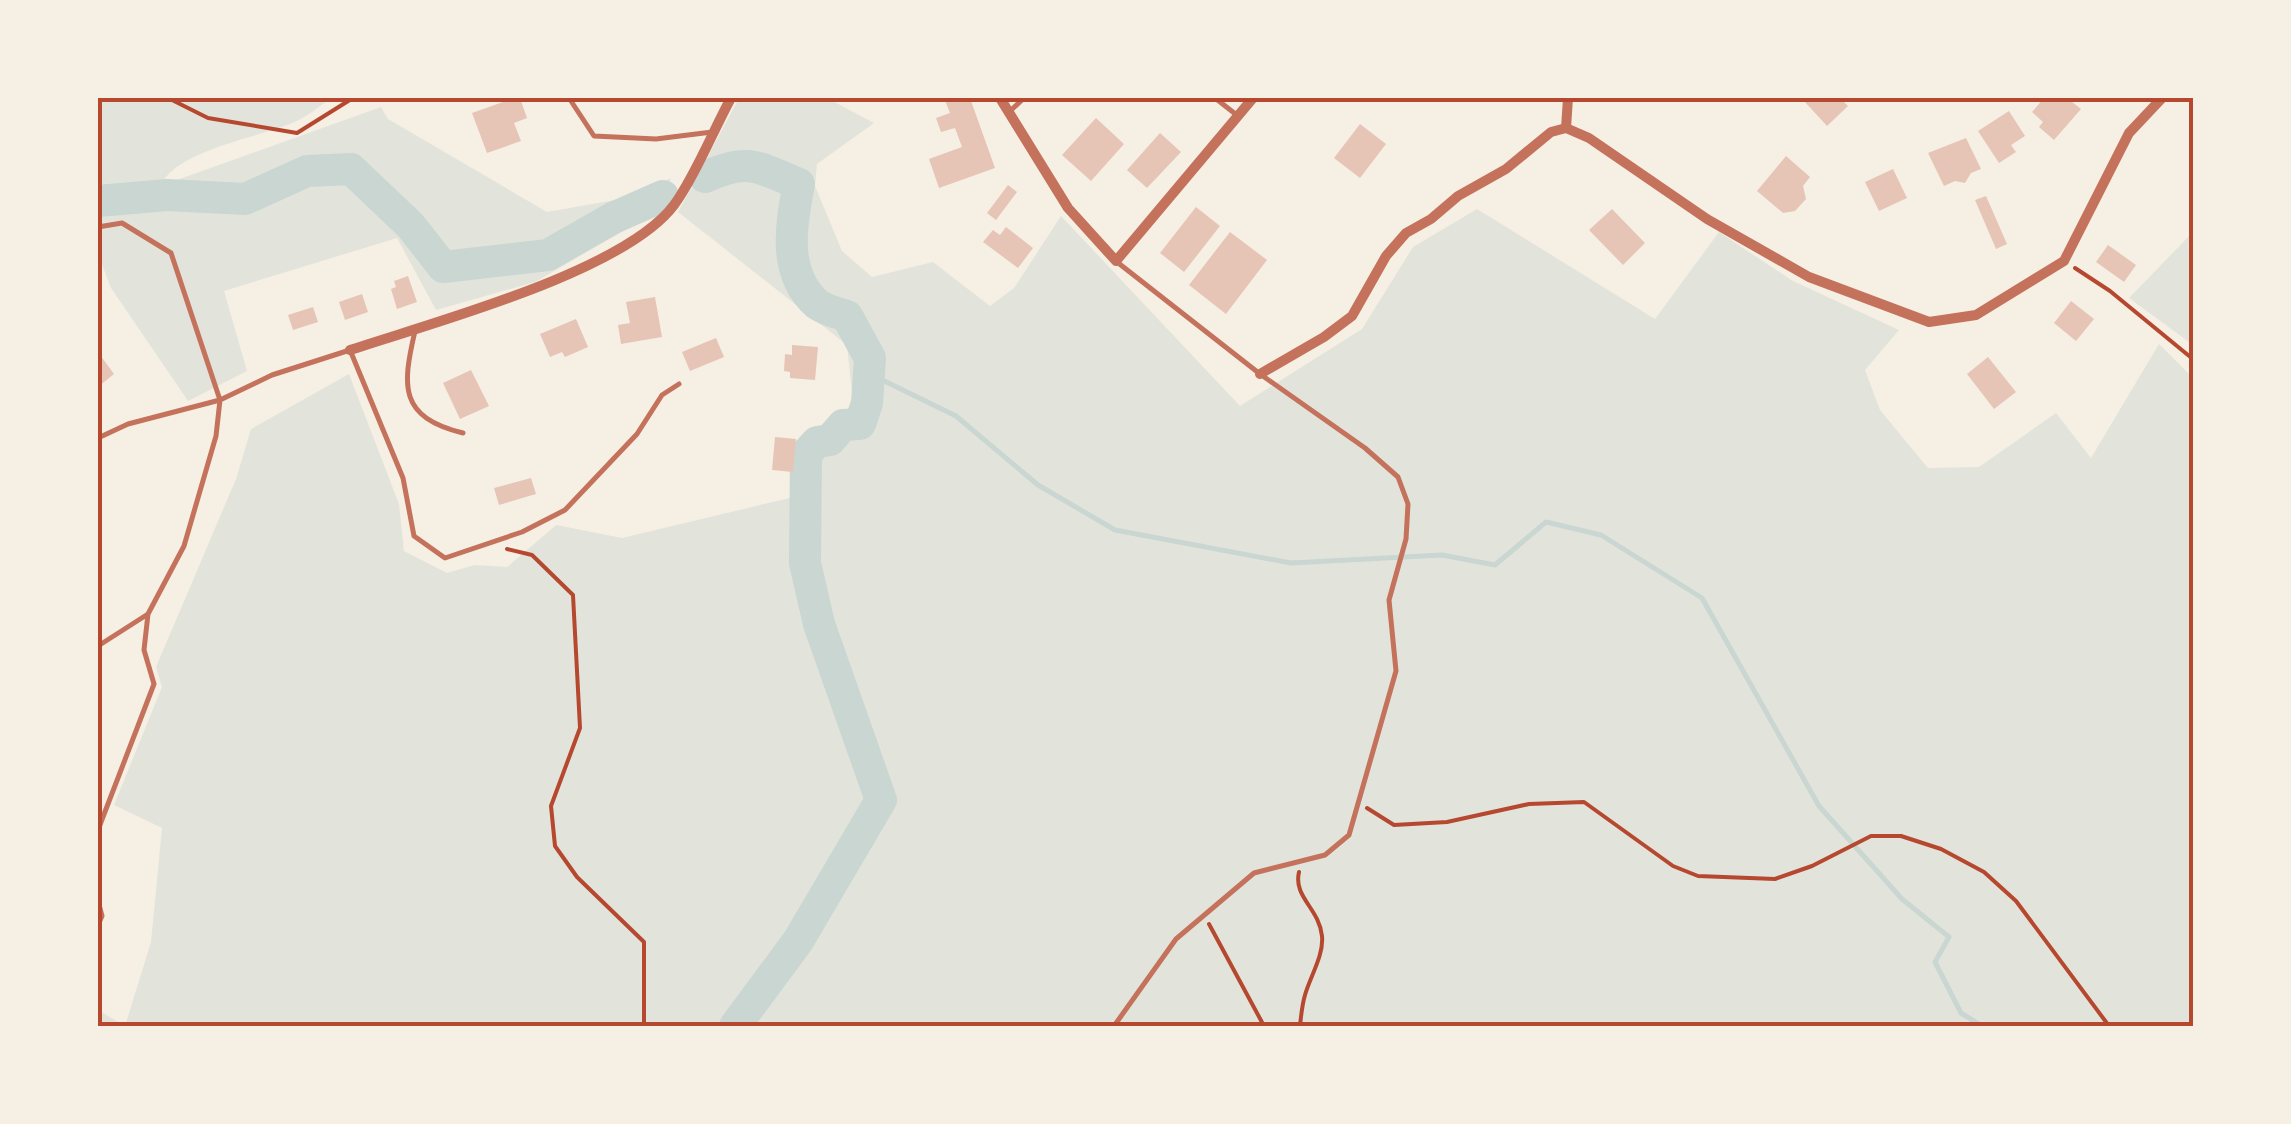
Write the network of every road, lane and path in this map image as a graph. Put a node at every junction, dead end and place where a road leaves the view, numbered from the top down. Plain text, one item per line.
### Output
1 (168, 98) edge
2 (352, 98) edge
3 (569, 98) edge
4 (731, 98) edge
5 (1000, 98) edge
6 (1024, 98) edge
7 (1215, 98) edge
8 (1253, 98) edge
9 (1568, 98) edge
10 (2162, 98) edge
11 (1009, 112) junction
12 (1238, 116) junction
13 (1566, 128) junction
14 (712, 132) junction
15 (98, 227) edge
16 (2064, 260) junction
17 (1116, 261) junction
18 (415, 328) junction
19 (350, 350) junction
20 (2194, 360) edge
21 (1260, 374) junction
22 (679, 384) dead end
23 (220, 400) junction
24 (463, 433) dead end
25 (98, 438) edge
26 (488, 545) junction
27 (148, 614) junction
28 (98, 646) edge
29 (1358, 802) junction
30 (98, 830) edge
31 (1302, 861) junction
32 (98, 901) edge
33 (1204, 915) junction
34 (98, 925) edge
35 (644, 1026) edge
36 (1114, 1026) edge
37 (1264, 1026) edge
38 (1300, 1026) edge
39 (2109, 1026) edge

1 - 2 path
3 - 14 lane
4 - 14 street
5 - 11 street
6 - 11 lane
7 - 12 lane
8 - 12 street
9 - 13 street
10 - 16 street
11 - 17 street
12 - 17 street
13 - 16 street
13 - 21 street
14 - 18 street
15 - 23 lane
16 - 20 path
17 - 21 lane
18 - 19 street
18 - 24 lane
19 - 23 lane
19 - 26 lane
21 - 29 lane
22 - 26 lane
23 - 25 lane
23 - 27 lane
26 - 35 path
27 - 28 lane
27 - 30 lane
29 - 31 lane
29 - 39 path
31 - 33 lane
31 - 38 path
32 - 34 lane
33 - 36 lane
33 - 37 path

